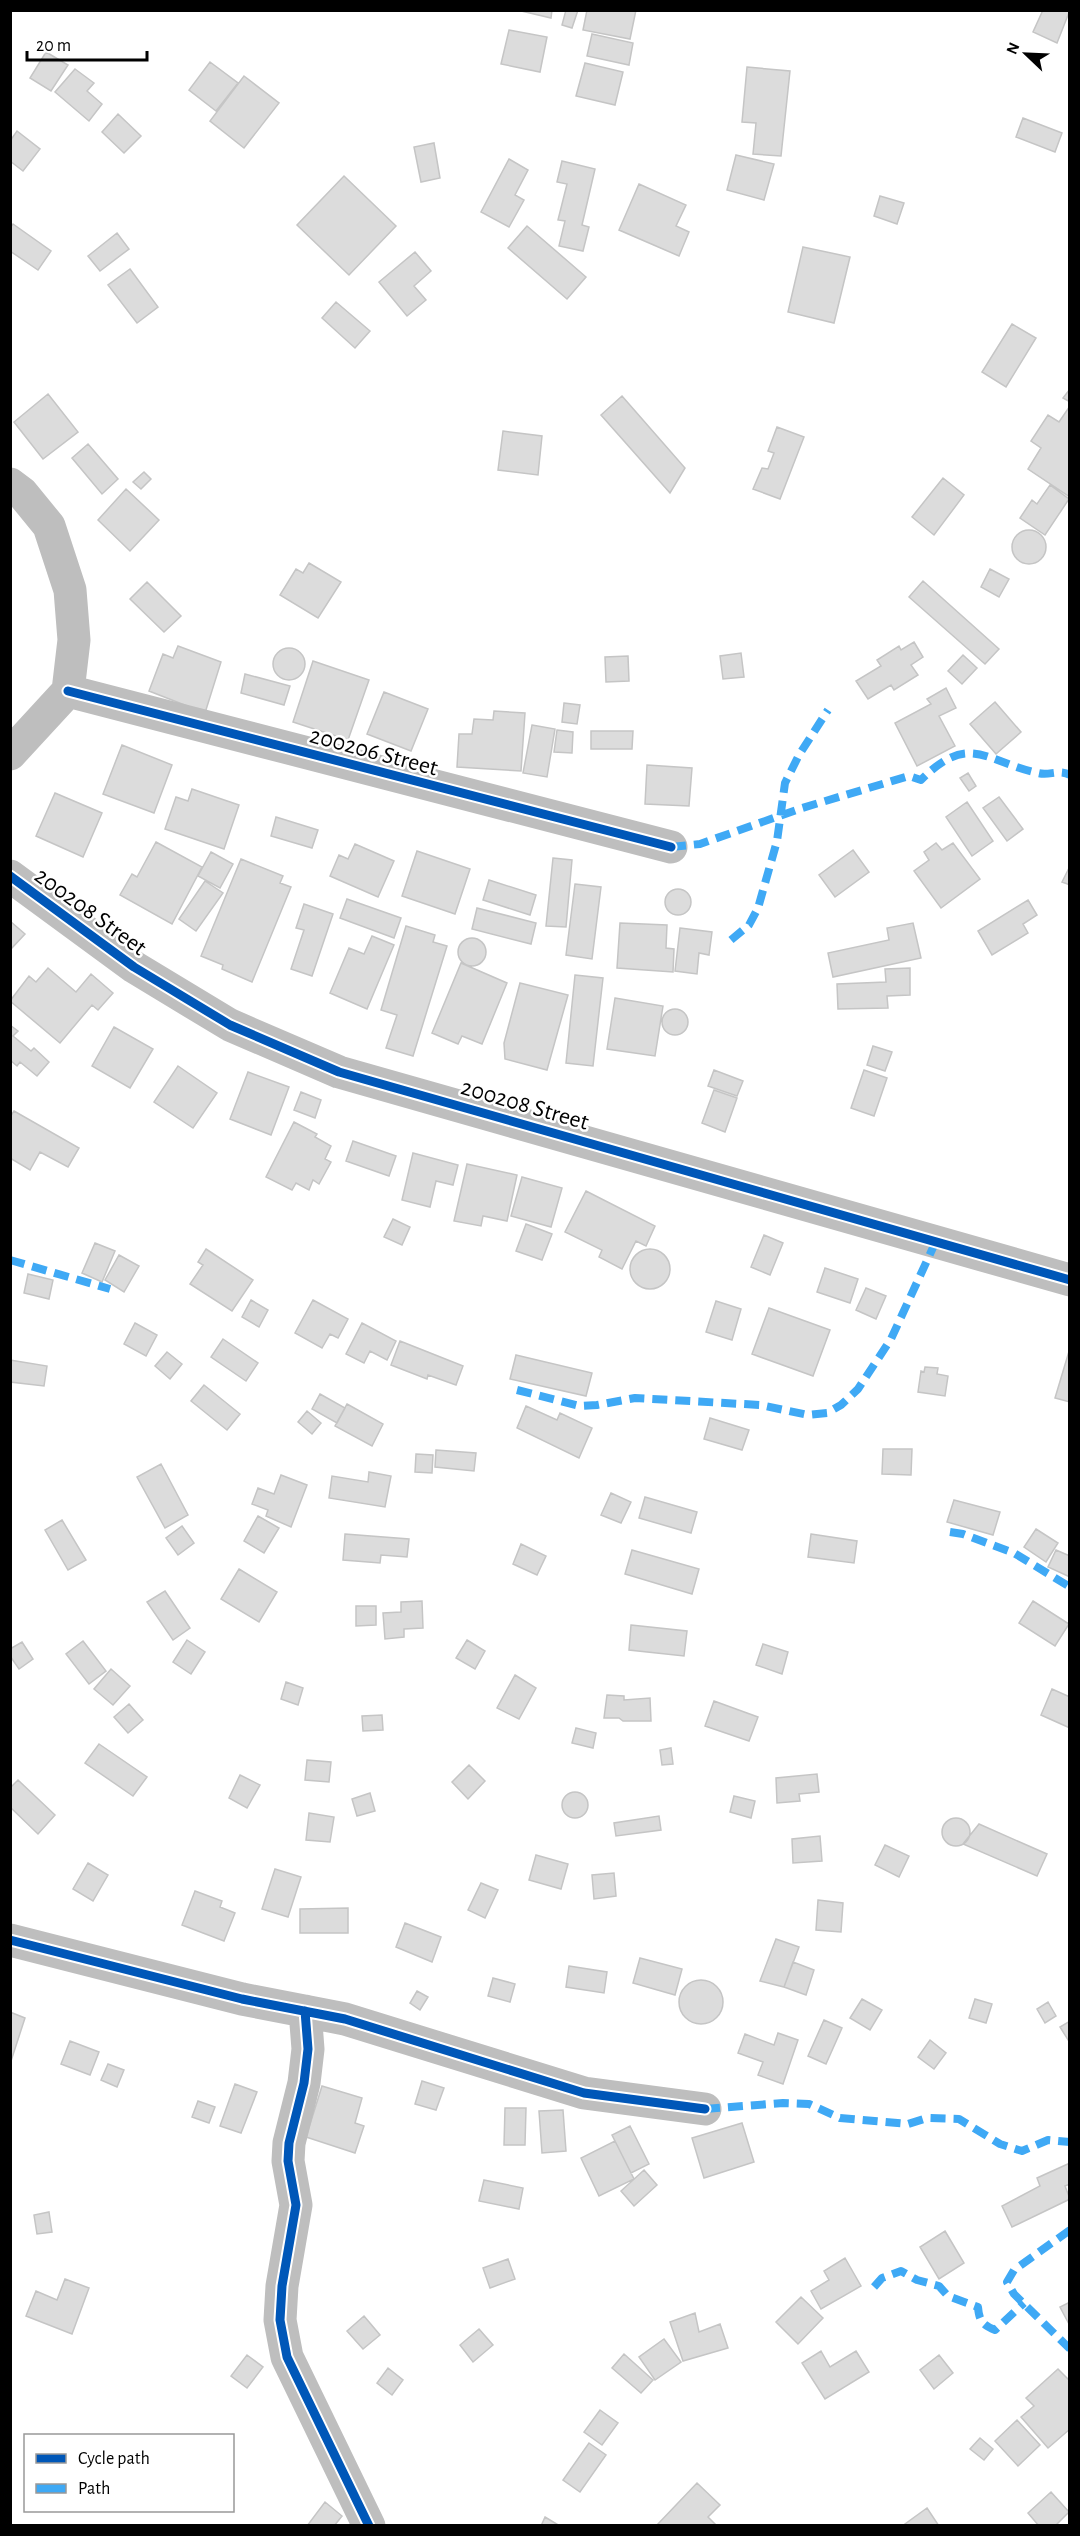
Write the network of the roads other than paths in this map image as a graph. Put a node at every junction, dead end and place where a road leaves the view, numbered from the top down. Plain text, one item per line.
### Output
1 (10, 484) edge
2 (68, 691) junction
3 (10, 754) edge
4 (671, 847) dead end
5 (10, 876) edge
6 (1070, 1281) edge
7 (10, 1940) edge
8 (305, 2012) junction
9 (705, 2109) dead end
10 (369, 2526) edge

1 - 2 street
2 - 3 street
2 - 4 street, 200206 Street
5 - 6 street, 200208 Street
7 - 8 street
8 - 9 street
8 - 10 street

